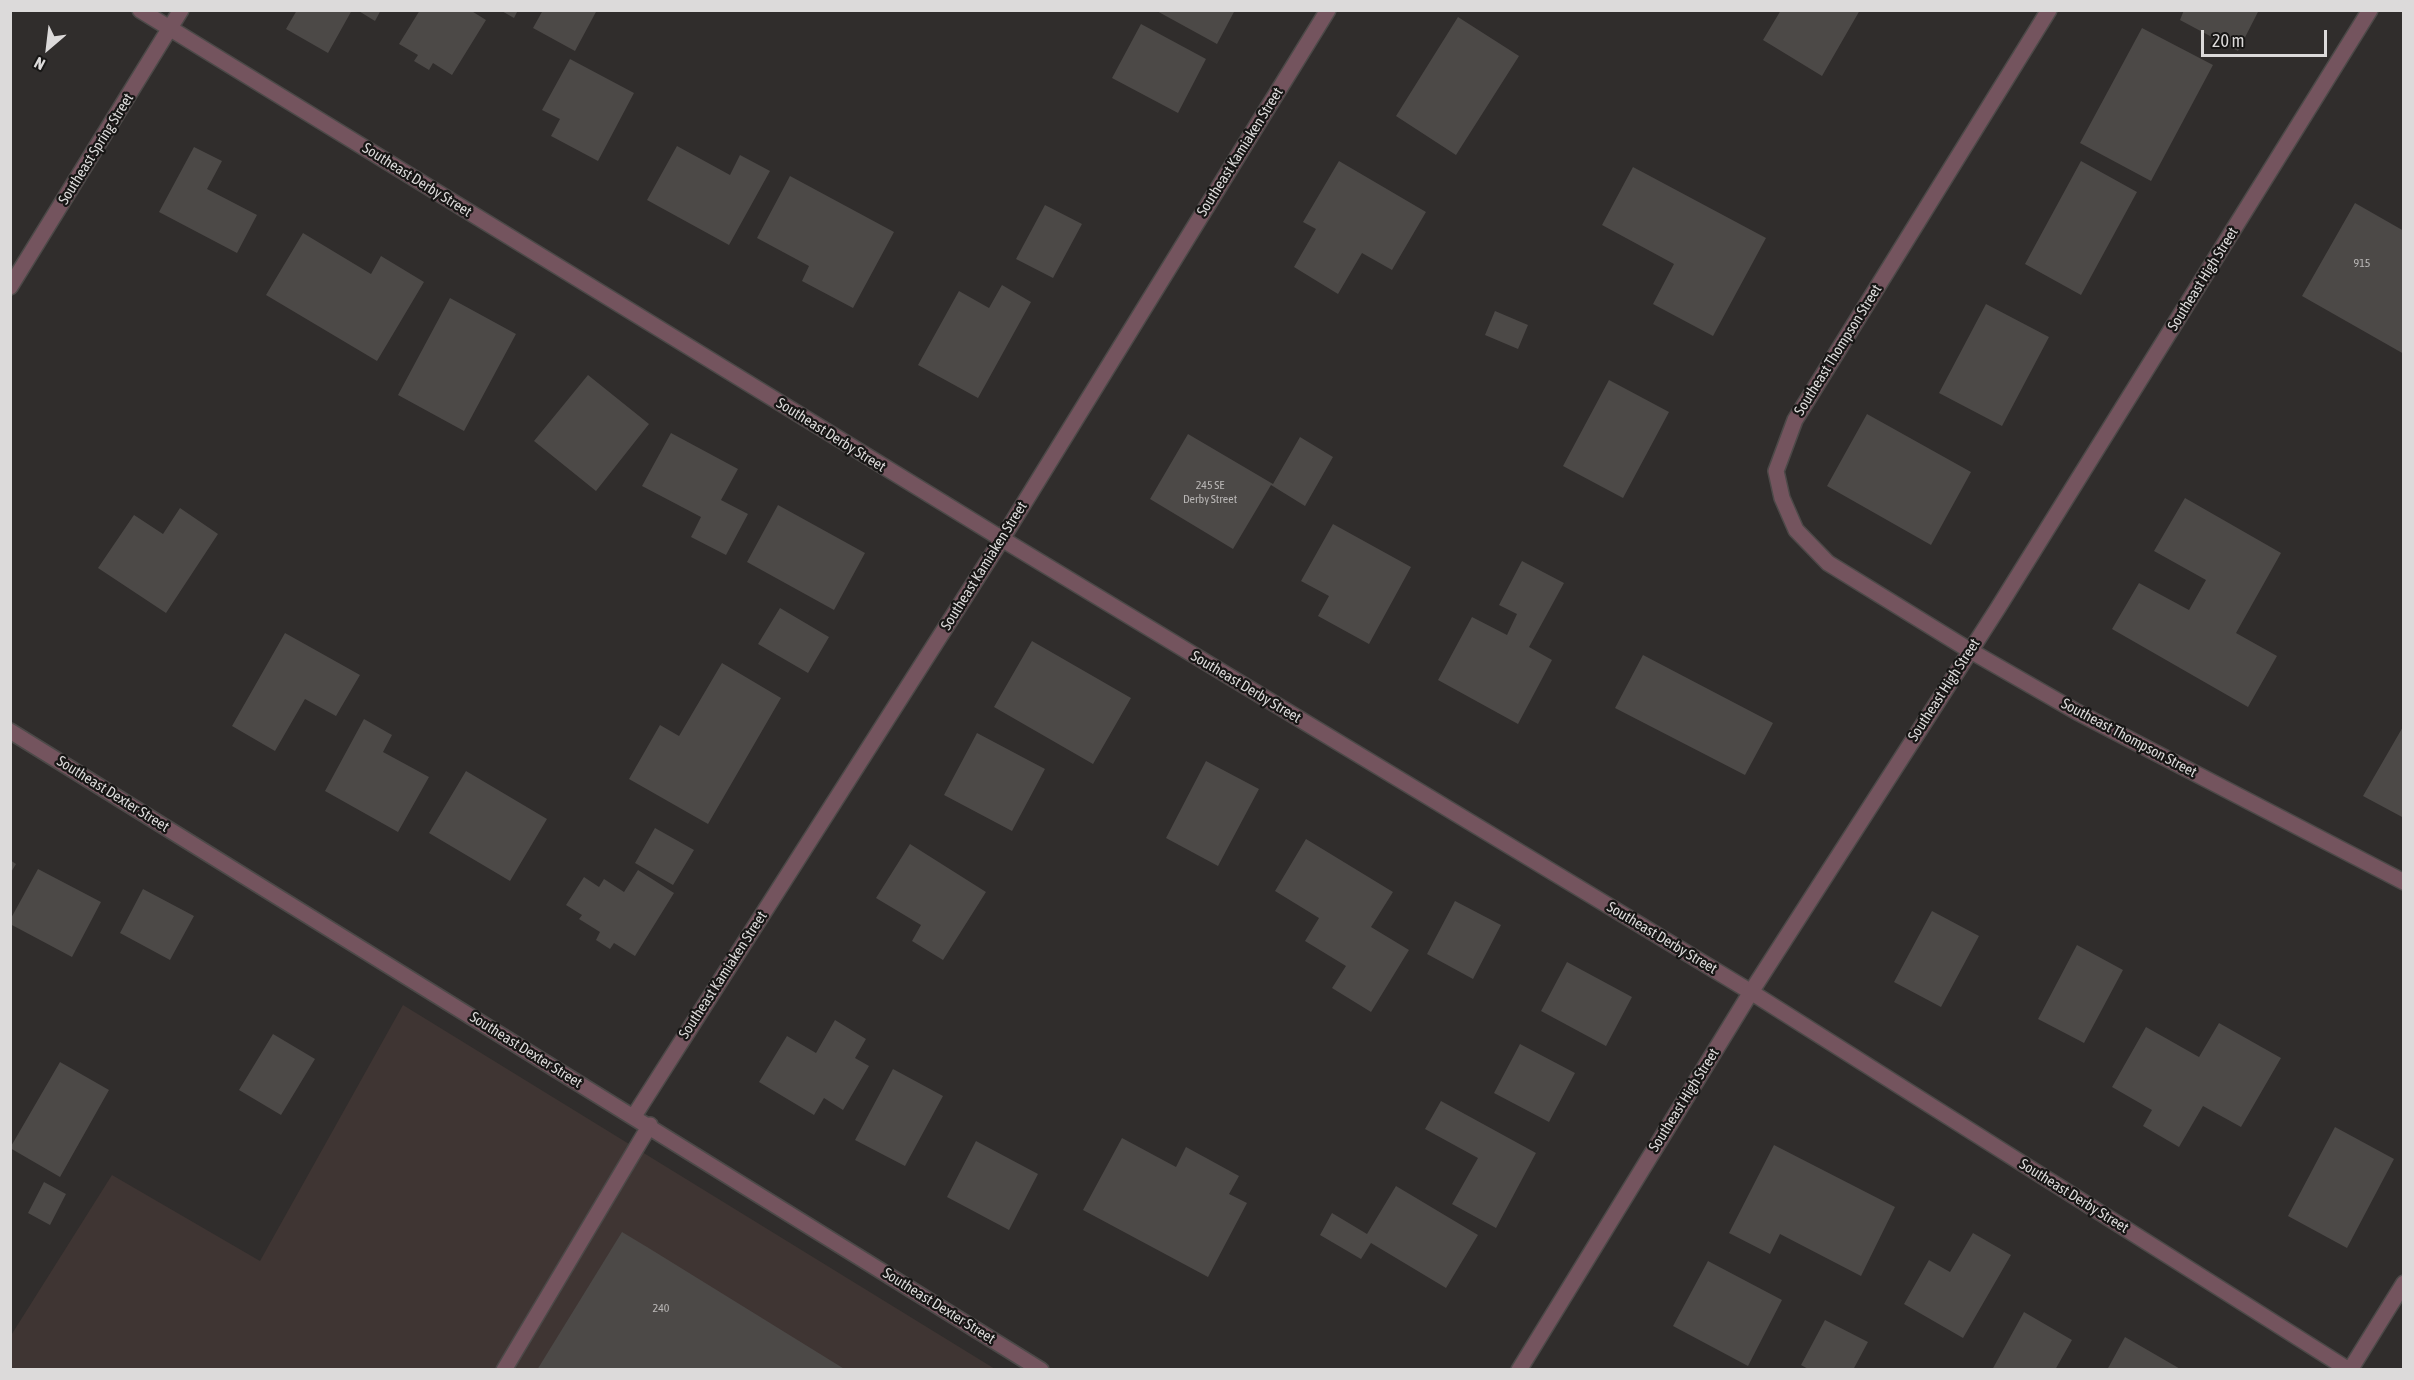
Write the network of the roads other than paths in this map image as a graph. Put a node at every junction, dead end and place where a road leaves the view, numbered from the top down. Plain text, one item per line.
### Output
1 (140, 10) edge
2 (181, 10) edge
3 (1328, 10) edge
4 (2049, 10) edge
5 (2370, 10) edge
6 (170, 28) junction
7 (10, 287) edge
8 (1002, 539) junction
9 (1969, 650) junction
10 (10, 731) edge
11 (2403, 882) edge
12 (1751, 992) junction
13 (634, 1116) junction
14 (650, 1125) junction
15 (2403, 1283) edge
16 (504, 1370) edge
17 (1041, 1370) edge
18 (1519, 1370) edge
19 (2350, 1370) edge

1 - 6 street, Southeast Derby Street
2 - 6 street, Southeast Spring Street
3 - 8 street, Southeast Kamiaken Street
4 - 9 street, Southeast Thompson Street
5 - 9 street, Southeast High Street
6 - 7 street, Southeast Spring Street
6 - 8 street, Southeast Derby Street
8 - 12 street, Southeast Derby Street
8 - 13 street, Southeast Kamiaken Street
9 - 11 street, Southeast Thompson Street
9 - 12 street, Southeast High Street
10 - 13 street, Southeast Dexter Street
12 - 18 street, Southeast High Street
12 - 19 street, Southeast Derby Street
13 - 14 street, Southeast Dexter Street
14 - 16 street
14 - 17 street, Southeast Dexter Street
15 - 19 street

